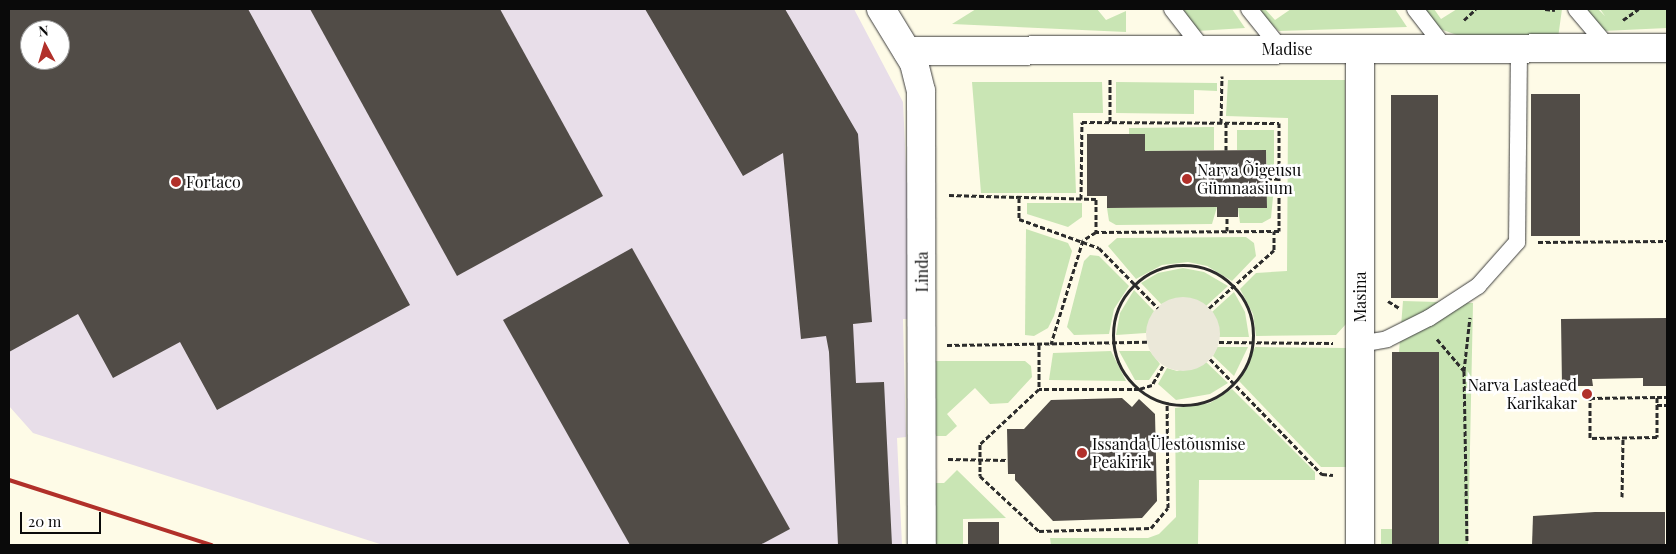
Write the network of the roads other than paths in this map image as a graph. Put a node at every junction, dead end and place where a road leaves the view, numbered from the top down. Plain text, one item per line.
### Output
1 (881, 9) edge
2 (1172, 9) edge
3 (1249, 9) edge
4 (1415, 9) edge
5 (1576, 9) edge
6 (1518, 48) junction
7 (1609, 48) junction
8 (1667, 48) edge
9 (1281, 49) junction
10 (1360, 49) junction
11 (1446, 49) junction
12 (907, 50) junction
13 (1203, 50) junction
14 (1360, 344) junction
15 (922, 545) edge
16 (1360, 545) edge

1 - 12 street, Linda
2 - 13 lane
3 - 9 lane
4 - 11 lane
5 - 7 lane
6 - 7 street, Madise
6 - 11 street, Madise
6 - 14 lane
7 - 8 street, Madise
9 - 10 street, Madise
9 - 13 street, Madise
10 - 11 street, Madise
10 - 14 street, Masina
12 - 13 street, Madise
12 - 15 street, Linda
14 - 16 street, Masina

